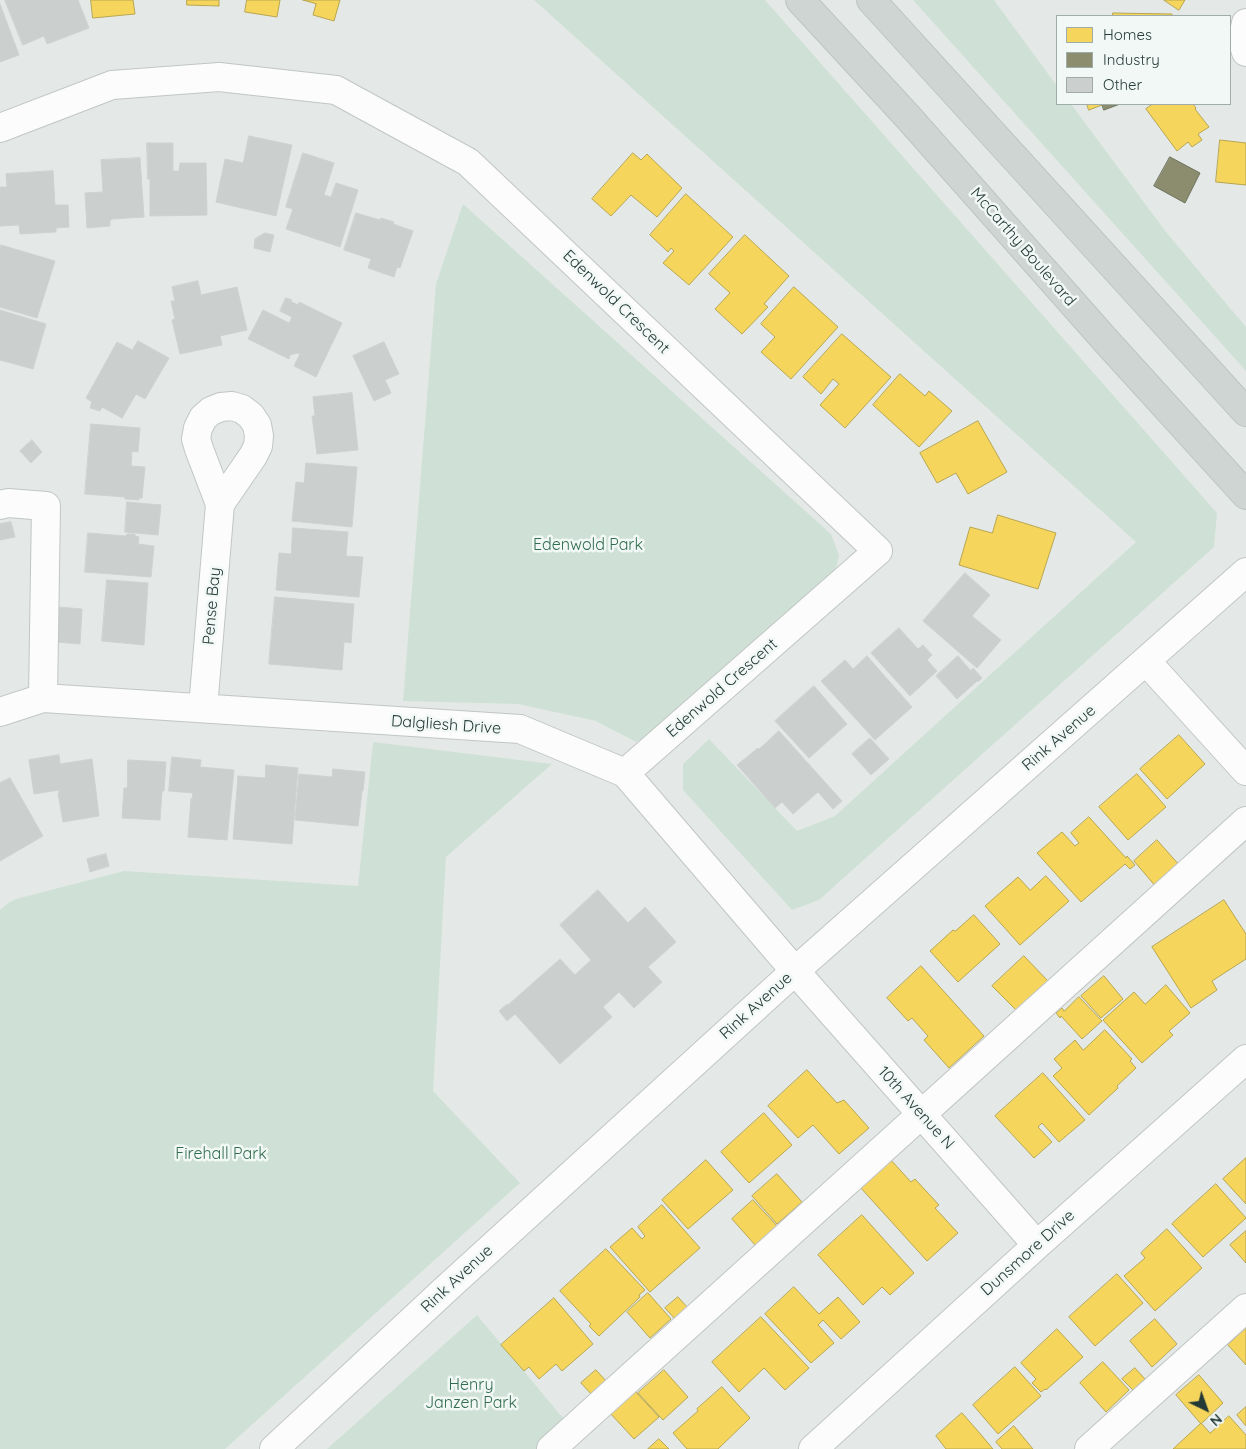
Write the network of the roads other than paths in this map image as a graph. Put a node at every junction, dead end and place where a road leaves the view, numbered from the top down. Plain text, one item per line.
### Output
1 (800, 0) edge
2 (871, 0) edge
3 (1246, 23) edge
4 (1246, 52) edge
5 (0, 128) edge
6 (1246, 412) edge
7 (1246, 495) edge
8 (220, 504) dead end
9 (0, 505) edge
10 (1246, 572) edge
11 (1146, 661) junction
12 (43, 698) junction
13 (203, 708) junction
14 (0, 712) edge
15 (1246, 771) edge
16 (625, 774) junction
17 (1246, 821) edge
18 (795, 972) junction
19 (1246, 1059) edge
20 (921, 1114) junction
21 (1037, 1244) junction
22 (1246, 1308) edge
23 (274, 1449) edge
24 (551, 1449) edge
25 (813, 1449) edge
26 (1089, 1449) edge

1 - 7 main road, McCarthy Boulevard
2 - 6 main road
3 - 4 street
5 - 16 street, Edenwold Crescent
8 - 13 street, Pense Bay
9 - 12 street
10 - 11 street, Rink Avenue
11 - 15 street
11 - 18 street, Rink Avenue
12 - 13 street, Dalgliesh Drive
12 - 14 street, Dalgliesh Drive
13 - 16 street, Dalgliesh Drive
16 - 18 street, Dalgliesh Drive
17 - 20 street
18 - 20 street, 10th Avenue N
18 - 23 street, Rink Avenue
19 - 21 street, Dunsmore Drive
20 - 21 street, 10th Avenue N
20 - 24 street
21 - 25 street, Dunsmore Drive
22 - 26 street

